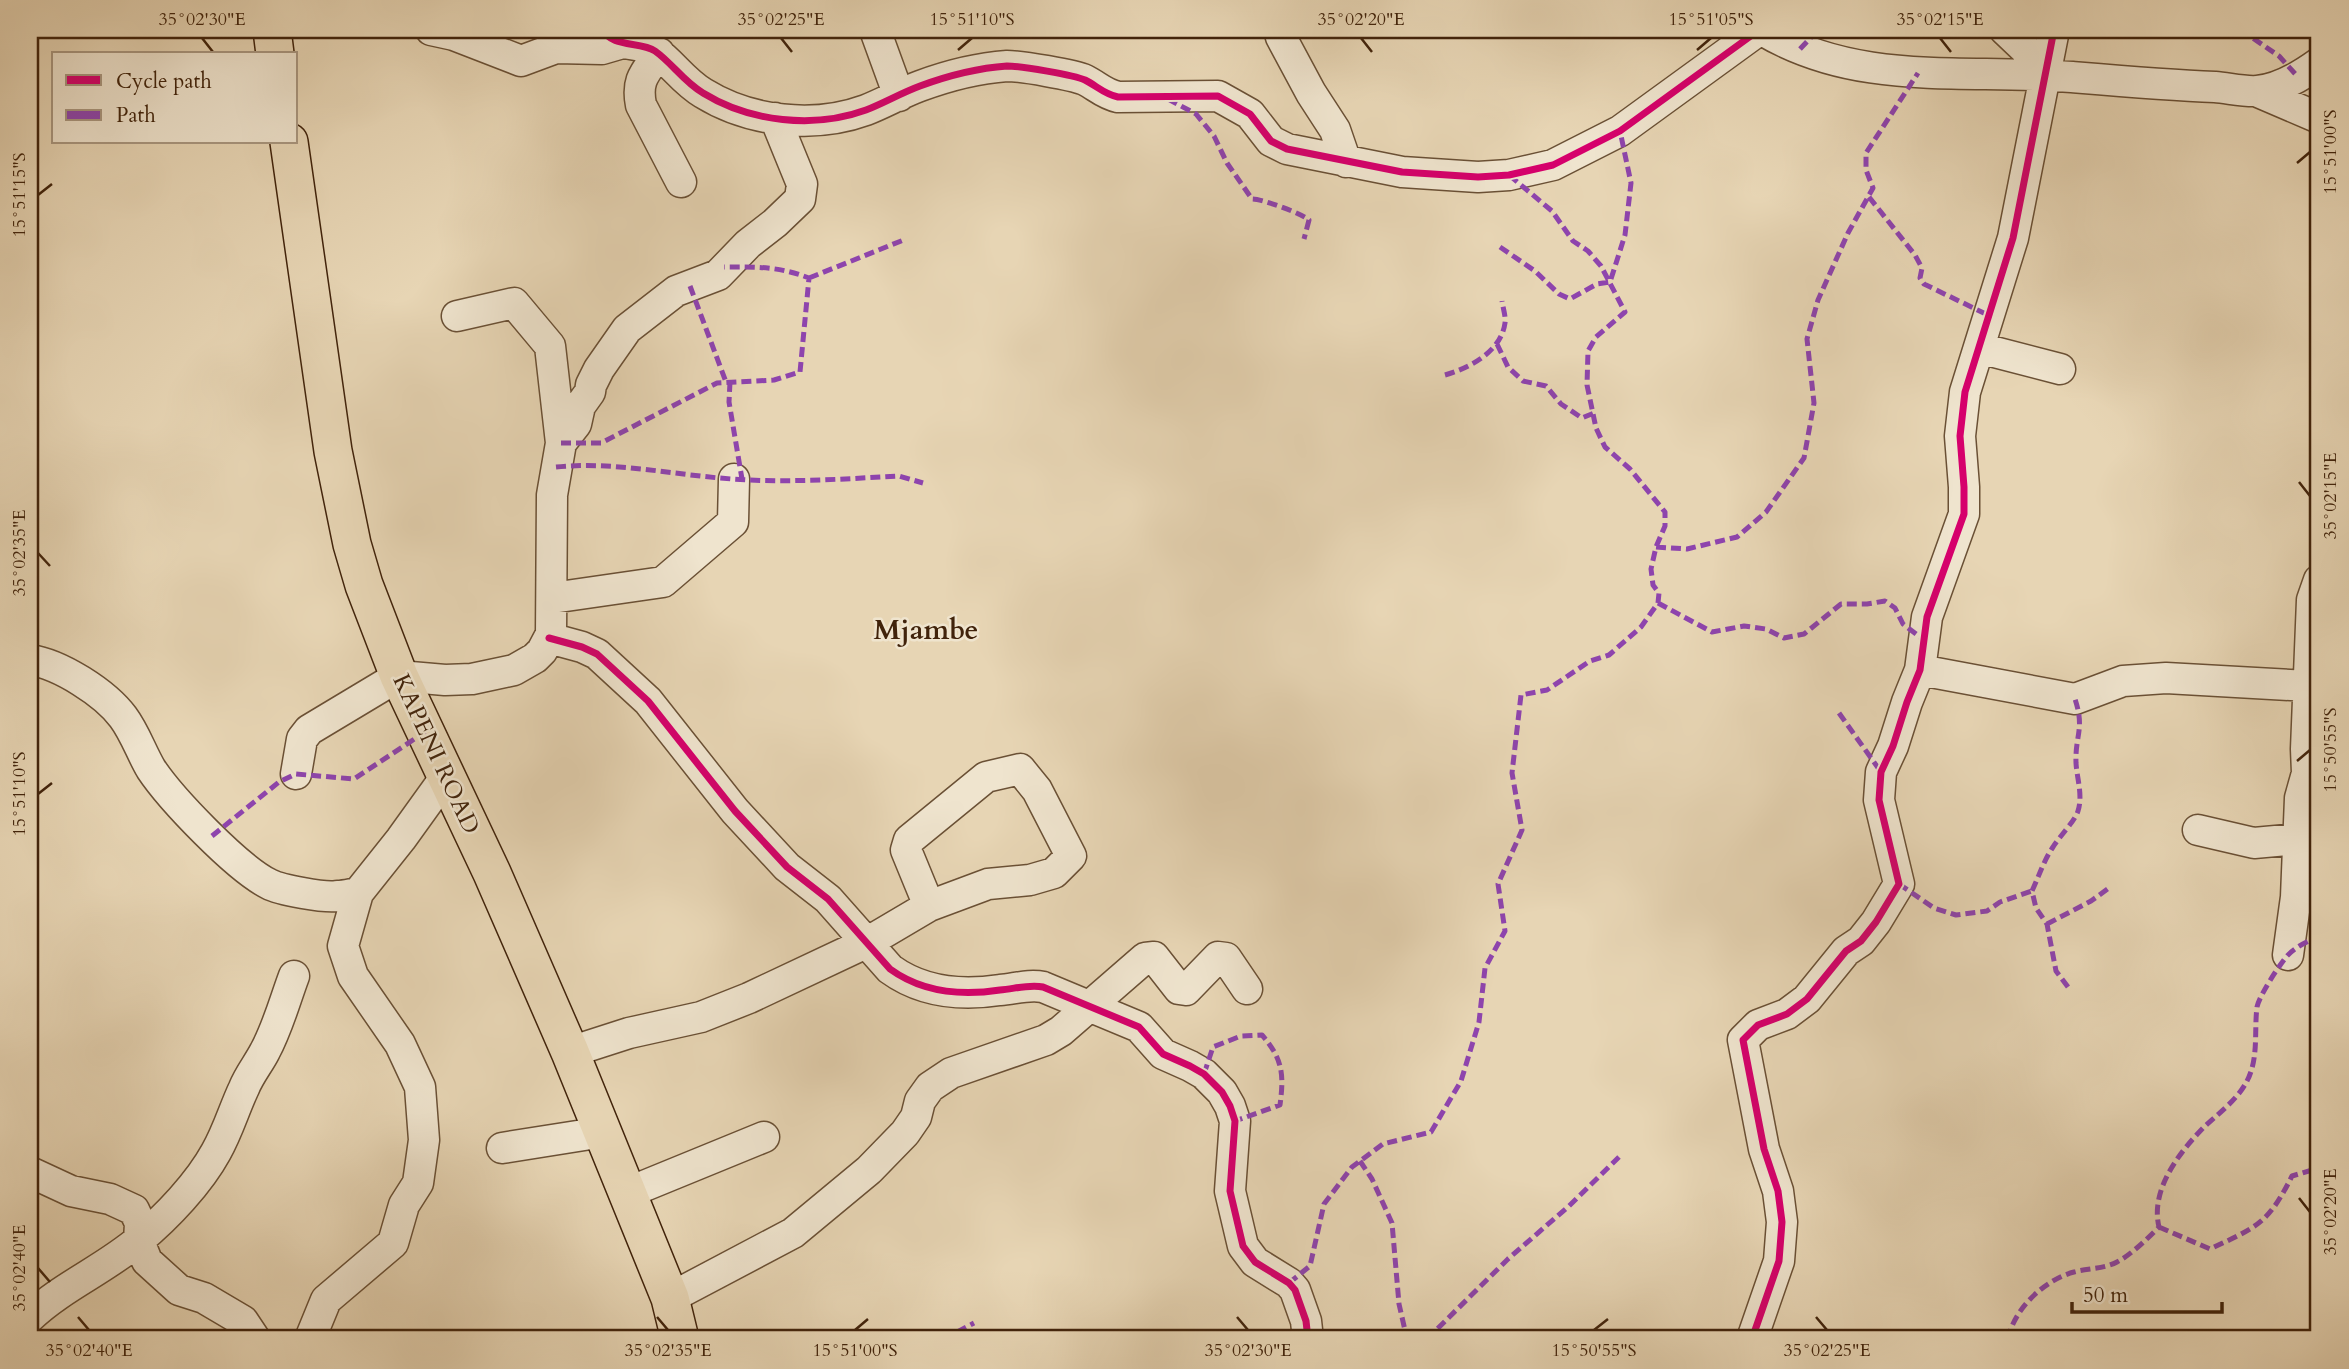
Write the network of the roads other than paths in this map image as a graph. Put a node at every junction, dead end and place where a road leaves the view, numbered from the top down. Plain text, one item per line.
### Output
1 (272, 30) edge
2 (430, 30) edge
3 (875, 30) edge
4 (1279, 30) edge
5 (1760, 30) edge
6 (2005, 30) edge
7 (2054, 30) edge
8 (615, 36) edge
9 (275, 52) edge
10 (659, 53) junction
11 (2319, 64) edge
12 (2044, 71) junction
13 (2256, 91) junction
14 (899, 96) junction
15 (775, 118) junction
16 (2319, 118) edge
17 (289, 144) edge
18 (1346, 162) junction
19 (681, 182) dead end
20 (457, 316) dead end
21 (1979, 348) junction
22 (2060, 369) dead end
23 (561, 443) junction
24 (734, 479) dead end
25 (2319, 580) edge
26 (552, 598) junction
27 (549, 638) junction
28 (30, 660) edge
29 (1920, 670) junction
30 (399, 676) junction
31 (2308, 686) junction
32 (296, 774) dead end
33 (447, 775) junction
34 (2198, 830) dead end
35 (2297, 839) junction
36 (358, 893) junction
37 (929, 906) junction
38 (868, 942) junction
39 (2288, 955) dead end
40 (294, 976) dead end
41 (1247, 989) dead end
42 (1089, 1005) junction
43 (570, 1052) junction
44 (603, 1132) junction
45 (764, 1137) dead end
46 (502, 1148) dead end
47 (30, 1172) edge
48 (627, 1193) junction
49 (139, 1241) junction
50 (670, 1298) junction
51 (30, 1317) edge
52 (255, 1339) edge
53 (310, 1339) edge
54 (680, 1339) edge
55 (1308, 1339) edge
56 (1752, 1339) edge

1 - 9 main road
2 - 8 street
3 - 14 street
4 - 18 street
5 - 12 street
5 - 18 street
6 - 12 street
7 - 12 street
8 - 10 street
10 - 15 street
10 - 19 street
11 - 13 street
12 - 13 street
12 - 21 street
13 - 16 street
14 - 15 street
14 - 18 street
15 - 23 street
17 - 30 main road, KAPENI ROAD
20 - 23 street
21 - 22 street
21 - 29 street
23 - 26 street
24 - 26 street
25 - 31 street
26 - 27 street
27 - 30 street
27 - 38 street
28 - 36 street
29 - 31 street
29 - 56 street
30 - 32 street
30 - 33 main road, KAPENI ROAD
31 - 35 street
33 - 36 street
33 - 43 main road, KAPENI ROAD
34 - 35 street
35 - 39 street
36 - 53 street
37 - 37 street
37 - 38 street
38 - 42 street
38 - 43 street
40 - 49 street
41 - 42 street
42 - 50 street
42 - 55 street
43 - 44 main road, KAPENI ROAD
44 - 46 street
44 - 48 main road, KAPENI ROAD
45 - 48 street
47 - 49 street
48 - 50 main road, KAPENI ROAD
49 - 51 street
49 - 52 street
50 - 54 main road, KAPENI ROAD

